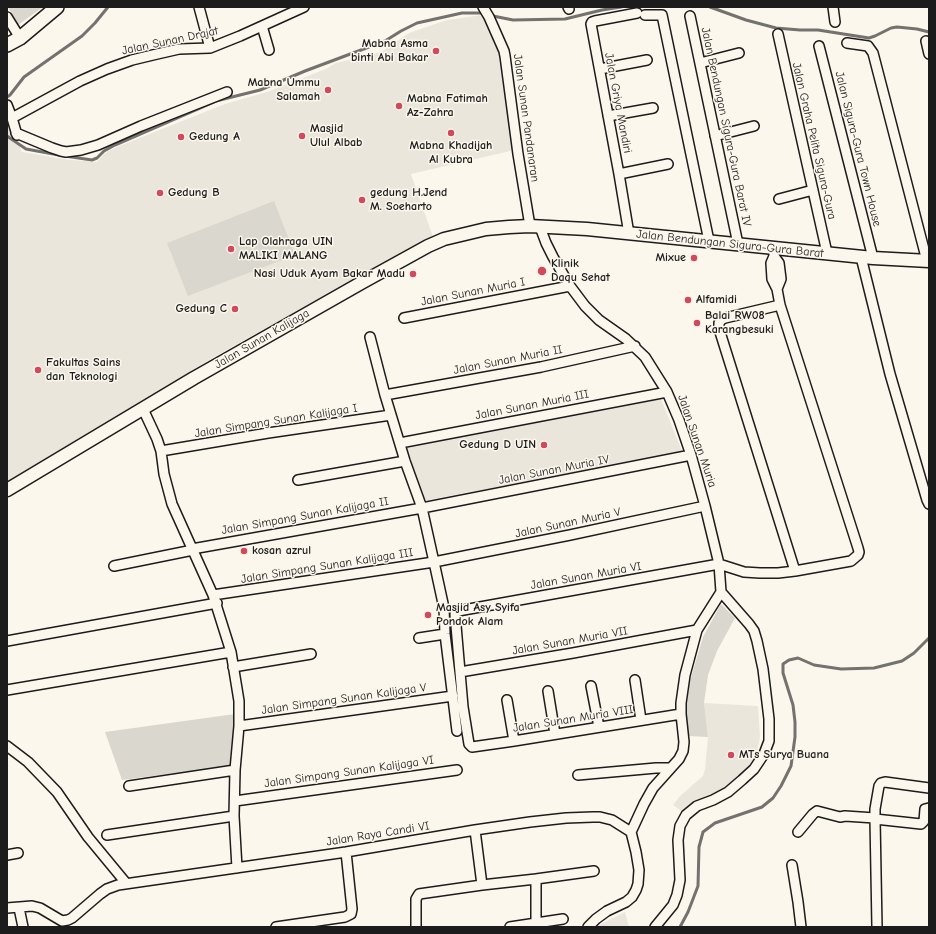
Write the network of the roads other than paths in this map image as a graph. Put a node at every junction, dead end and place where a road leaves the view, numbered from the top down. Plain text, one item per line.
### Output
1 (57, 7) edge
2 (199, 7) edge
3 (304, 7) edge
4 (483, 7) edge
5 (833, 7) edge
6 (690, 16) dead end
7 (7, 17) edge
8 (835, 22) dead end
9 (262, 26) junction
10 (778, 34) dead end
11 (20, 38) junction
12 (926, 41) dead end
13 (846, 43) dead end
14 (7, 45) edge
15 (819, 46) dead end
16 (210, 48) junction
17 (269, 50) dead end
18 (739, 53) dead end
19 (929, 54) edge
20 (647, 60) dead end
21 (700, 63) junction
22 (600, 69) junction
23 (227, 92) dead end
24 (8, 107) edge
25 (653, 108) dead end
26 (608, 116) junction
27 (12, 118) junction
28 (754, 126) dead end
29 (715, 136) junction
30 (668, 164) dead end
31 (619, 174) junction
32 (813, 190) junction
33 (779, 199) dead end
34 (535, 227) junction
35 (629, 234) junction
36 (709, 241) junction
37 (738, 244) junction
38 (774, 252) junction
39 (827, 254) junction
40 (867, 257) junction
41 (928, 261) edge
42 (570, 286) junction
43 (780, 305) junction
44 (404, 318) dead end
45 (370, 337) dead end
46 (635, 346) junction
47 (668, 392) junction
48 (385, 395) junction
49 (143, 409) junction
50 (391, 415) junction
51 (400, 443) junction
52 (162, 451) junction
53 (692, 455) junction
54 (405, 461) junction
55 (298, 480) dead end
56 (7, 490) edge
57 (929, 504) edge
58 (705, 506) junction
59 (422, 508) junction
60 (192, 549) junction
61 (434, 562) junction
62 (719, 564) junction
63 (114, 566) dead end
64 (795, 572) junction
65 (721, 592) junction
66 (217, 597) junction
67 (697, 630) junction
68 (445, 634) junction
69 (419, 638) dead end
70 (7, 641) edge
71 (230, 652) junction
72 (311, 654) dead end
73 (233, 667) junction
74 (460, 672) junction
75 (635, 680) dead end
76 (591, 686) dead end
77 (7, 690) edge
78 (548, 691) dead end
79 (453, 696) junction
80 (507, 700) dead end
81 (680, 714) junction
82 (641, 720) junction
83 (239, 726) junction
84 (599, 727) junction
85 (457, 731) dead end
86 (555, 734) junction
87 (514, 741) junction
88 (7, 746) edge
89 (670, 768) junction
90 (235, 770) junction
91 (457, 770) dead end
92 (578, 775) dead end
93 (129, 786) dead end
94 (929, 788) edge
95 (235, 801) junction
96 (929, 808) edge
97 (234, 816) junction
98 (875, 818) junction
99 (475, 830) junction
100 (631, 832) junction
101 (798, 832) dead end
102 (107, 836) dead end
103 (346, 852) junction
104 (18, 853) dead end
105 (7, 855) edge
106 (792, 865) dead end
107 (237, 868) junction
108 (594, 871) dead end
109 (536, 878) junction
110 (126, 884) junction
111 (482, 885) junction
112 (7, 908) edge
113 (19, 908) junction
114 (562, 919) dead end
115 (536, 923) junction
116 (289, 926) edge
117 (23, 927) edge
118 (276, 927) edge
119 (416, 927) edge
120 (510, 927) edge
121 (588, 927) edge
122 (655, 927) edge
123 (801, 927) edge
124 (877, 927) edge

1 - 11 main road
2 - 16 street
3 - 9 street, Jalan Sunan Drajat
4 - 34 street, Jalan Sunan Pandanaran
5 - 8 street
6 - 21 street, Jalan Bendungan Sigura-Gura Barat IV
7 - 11 street
9 - 16 street, Jalan Sunan Drajat
9 - 17 street
10 - 32 street, Jalan Graha Pelita Sigura-Gura
11 - 14 main road
12 - 19 street
13 - 41 street
15 - 40 street, Jalan Sigura-Gura Town House
16 - 27 street, Jalan Sunan Drajat
18 - 21 street
20 - 22 street
21 - 29 street, Jalan Bendungan Sigura-Gura Barat IV
22 - 26 street, Jalan Griya Mandiri
22 - 36 street, Jalan Griya Mandiri
23 - 27 street
24 - 27 street
25 - 26 street
26 - 31 street, Jalan Griya Mandiri
28 - 29 street
29 - 37 street, Jalan Bendungan Sigura-Gura Barat IV
30 - 31 street
31 - 35 street, Jalan Griya Mandiri
32 - 33 street
32 - 39 street, Jalan Graha Pelita Sigura-Gura
34 - 35 main road, Jalan Bendungan Sigura-Gura Barat
34 - 42 street, Jalan Sunan Muria
34 - 49 main road, Jalan Sunan Kalijaga
35 - 36 main road, Jalan Bendungan Sigura-Gura Barat
36 - 37 main road, Jalan Bendungan Sigura-Gura Barat
37 - 38 main road, Jalan Bendungan Sigura-Gura Barat
38 - 39 main road, Jalan Bendungan Sigura-Gura Barat
38 - 43 street
39 - 40 main road, Jalan Bendungan Sigura-Gura Barat
40 - 41 main road, Jalan Bendungan Sigura-Gura Barat
40 - 57 street, Jalan Sigura-Gura Town House
42 - 44 street, Jalan Sunan Muria I
42 - 46 street, Jalan Sunan Muria
43 - 64 street
43 - 64 street
45 - 48 street
46 - 47 street, Jalan Sunan Muria
46 - 48 street, Jalan Sunan Muria II
47 - 51 street, Jalan Sunan Muria III
47 - 53 street, Jalan Sunan Muria
48 - 50 street
49 - 52 street
49 - 56 main road, Jalan Sunan Kalijaga
50 - 51 street
50 - 52 street, Jalan Simpang Sunan Kalijaga I
51 - 54 street
52 - 60 street
53 - 58 street, Jalan Sunan Muria
53 - 59 street, Jalan Sunan Muria IV
54 - 55 street
54 - 59 street
58 - 61 street, Jalan Sunan Muria V
58 - 62 street, Jalan Sunan Muria
59 - 60 street, Jalan Simpang Sunan Kalijaga II
59 - 61 street
60 - 63 street, Jalan Simpang Sunan Kalijaga II
60 - 66 street
61 - 66 street, Jalan Simpang Sunan Kalijaga III
61 - 68 street
62 - 64 street
62 - 65 street, Jalan Sunan Muria
62 - 74 street, Jalan Sunan Muria VI
65 - 67 street
65 - 122 street
66 - 70 street, Jalan Simpang Sunan Kalijaga III
66 - 71 street
67 - 74 street, Jalan Sunan Muria VII
67 - 81 street
68 - 69 street
68 - 79 street
71 - 73 street
71 - 77 street
72 - 73 street
73 - 83 street
74 - 87 street, Jalan Sunan Muria VIII
75 - 82 street
76 - 84 street
78 - 86 street
79 - 83 street, Jalan Simpang Sunan Kalijaga V
79 - 85 street
80 - 87 street
81 - 82 street, Jalan Sunan Muria VIII
81 - 89 street
82 - 84 street, Jalan Sunan Muria VIII
83 - 90 street
84 - 86 street, Jalan Sunan Muria VIII
86 - 87 street, Jalan Sunan Muria VIII
88 - 110 street
89 - 92 street
89 - 100 street
90 - 93 street
90 - 95 street
91 - 95 street, Jalan Simpang Sunan Kalijaga VI
94 - 98 street
95 - 97 street
96 - 98 street
97 - 102 street
97 - 107 street
98 - 101 street
98 - 124 street
99 - 100 street, Jalan Raya Candi VI
99 - 103 street, Jalan Raya Candi VI
99 - 111 street
100 - 121 street
103 - 107 street, Jalan Raya Candi VI
103 - 116 street
104 - 105 street
106 - 123 street
107 - 110 street, Jalan Raya Candi VI
108 - 109 street
109 - 111 street
109 - 115 street
110 - 113 street, Jalan Raya Candi VI
111 - 119 street
112 - 113 street, Jalan Raya Candi VI
113 - 117 street
114 - 115 street
115 - 120 street
116 - 118 street

